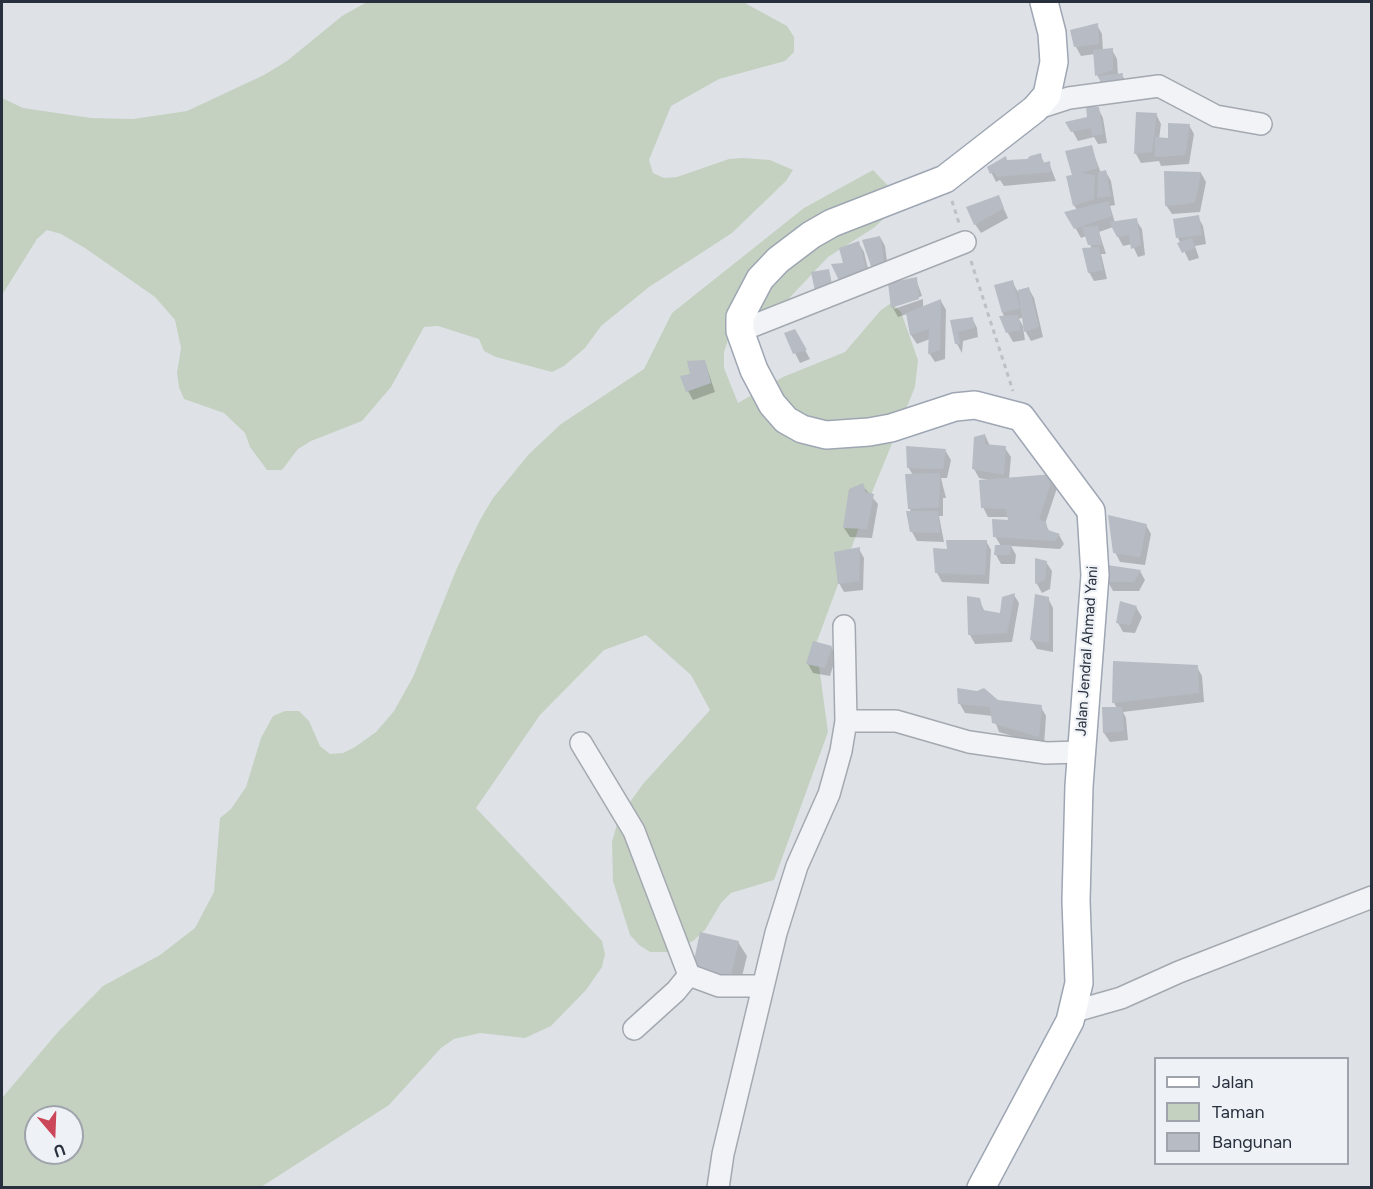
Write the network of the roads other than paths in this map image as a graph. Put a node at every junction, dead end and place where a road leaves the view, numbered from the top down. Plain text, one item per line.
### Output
1 (1044, 2) edge
2 (1035, 109) junction
3 (1261, 124) dead end
4 (965, 242) road end
5 (740, 331) junction
6 (844, 626) dead end
7 (846, 721) junction
8 (581, 743) dead end
9 (1080, 752) junction
10 (1371, 897) edge
11 (689, 975) junction
12 (763, 986) junction
13 (1072, 1012) junction
14 (634, 1029) dead end
15 (718, 1188) edge
16 (981, 1188) edge

1 - 2 main road
2 - 3 street
2 - 5 main road
4 - 5 street
5 - 9 main road, Jalan Jendral Ahmad Yani
6 - 7 street
7 - 9 street
7 - 12 street
8 - 11 street
9 - 13 main road, Jalan Jendral Ahmad Yani
10 - 13 street
11 - 12 street
11 - 14 street
12 - 15 street
13 - 16 main road, Jalan Jendral Ahmad Yani

